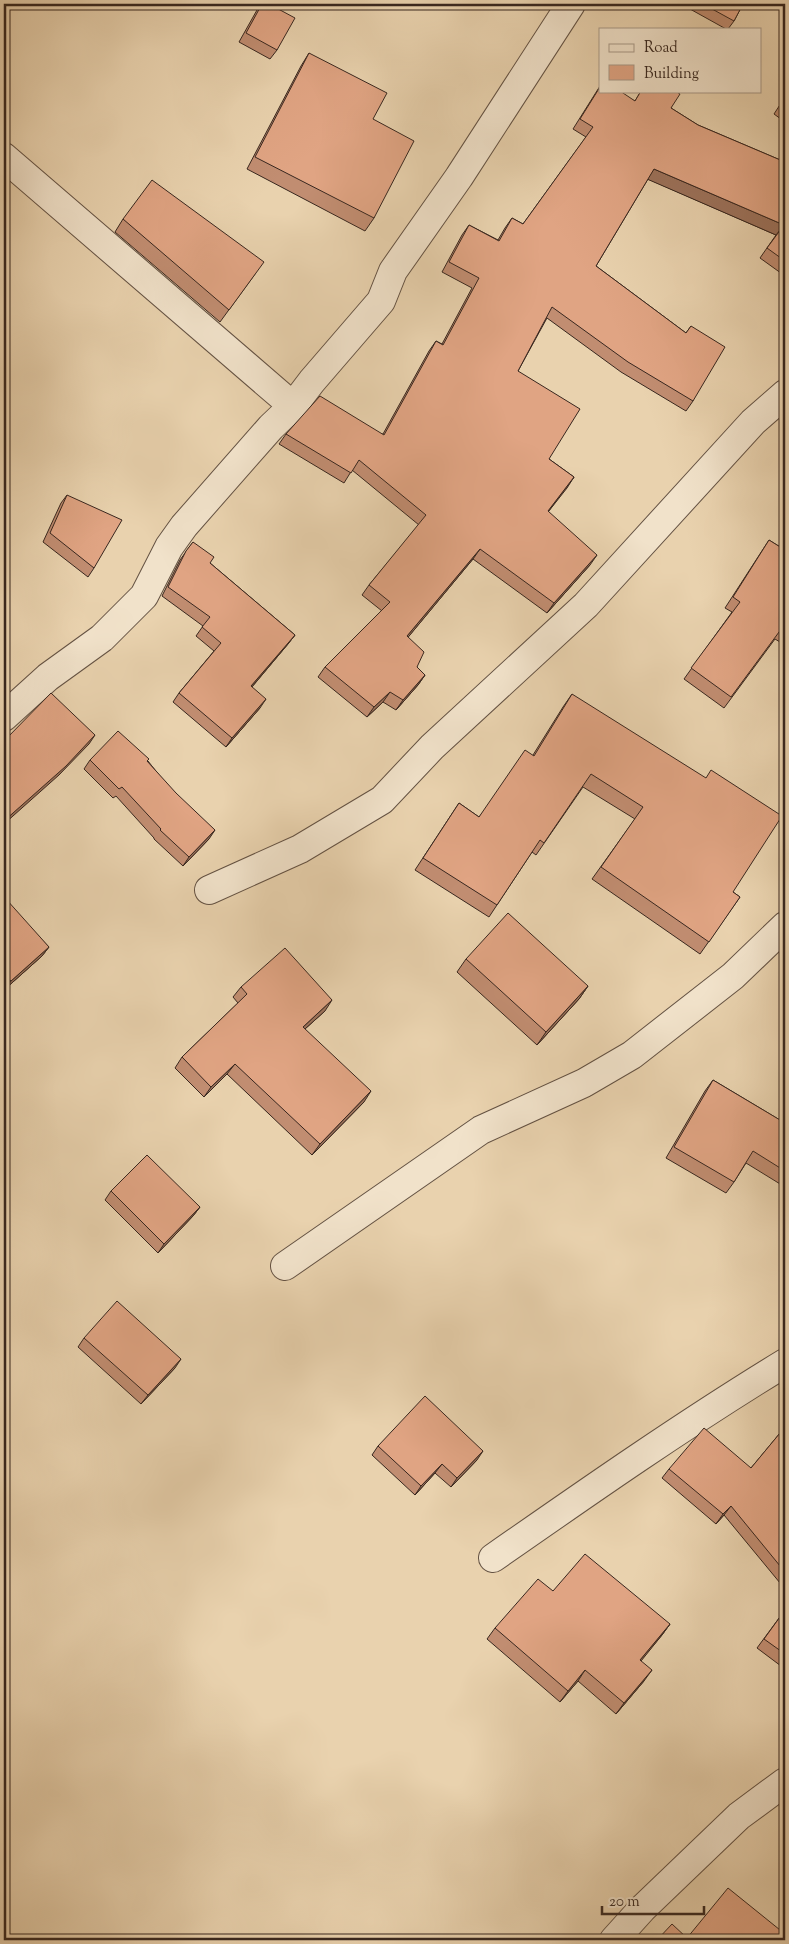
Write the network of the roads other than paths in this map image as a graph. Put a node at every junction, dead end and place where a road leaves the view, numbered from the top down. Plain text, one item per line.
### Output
1 (571, 4) edge
2 (4, 157) edge
3 (785, 394) edge
4 (294, 406) junction
5 (4, 717) edge
6 (209, 890) dead end
7 (785, 926) edge
8 (285, 1266) dead end
9 (785, 1363) edge
10 (493, 1558) dead end
11 (785, 1782) edge
12 (614, 1940) edge

1 - 4 street
2 - 4 street
3 - 6 street
4 - 5 street
7 - 8 street
9 - 10 street
11 - 12 street

